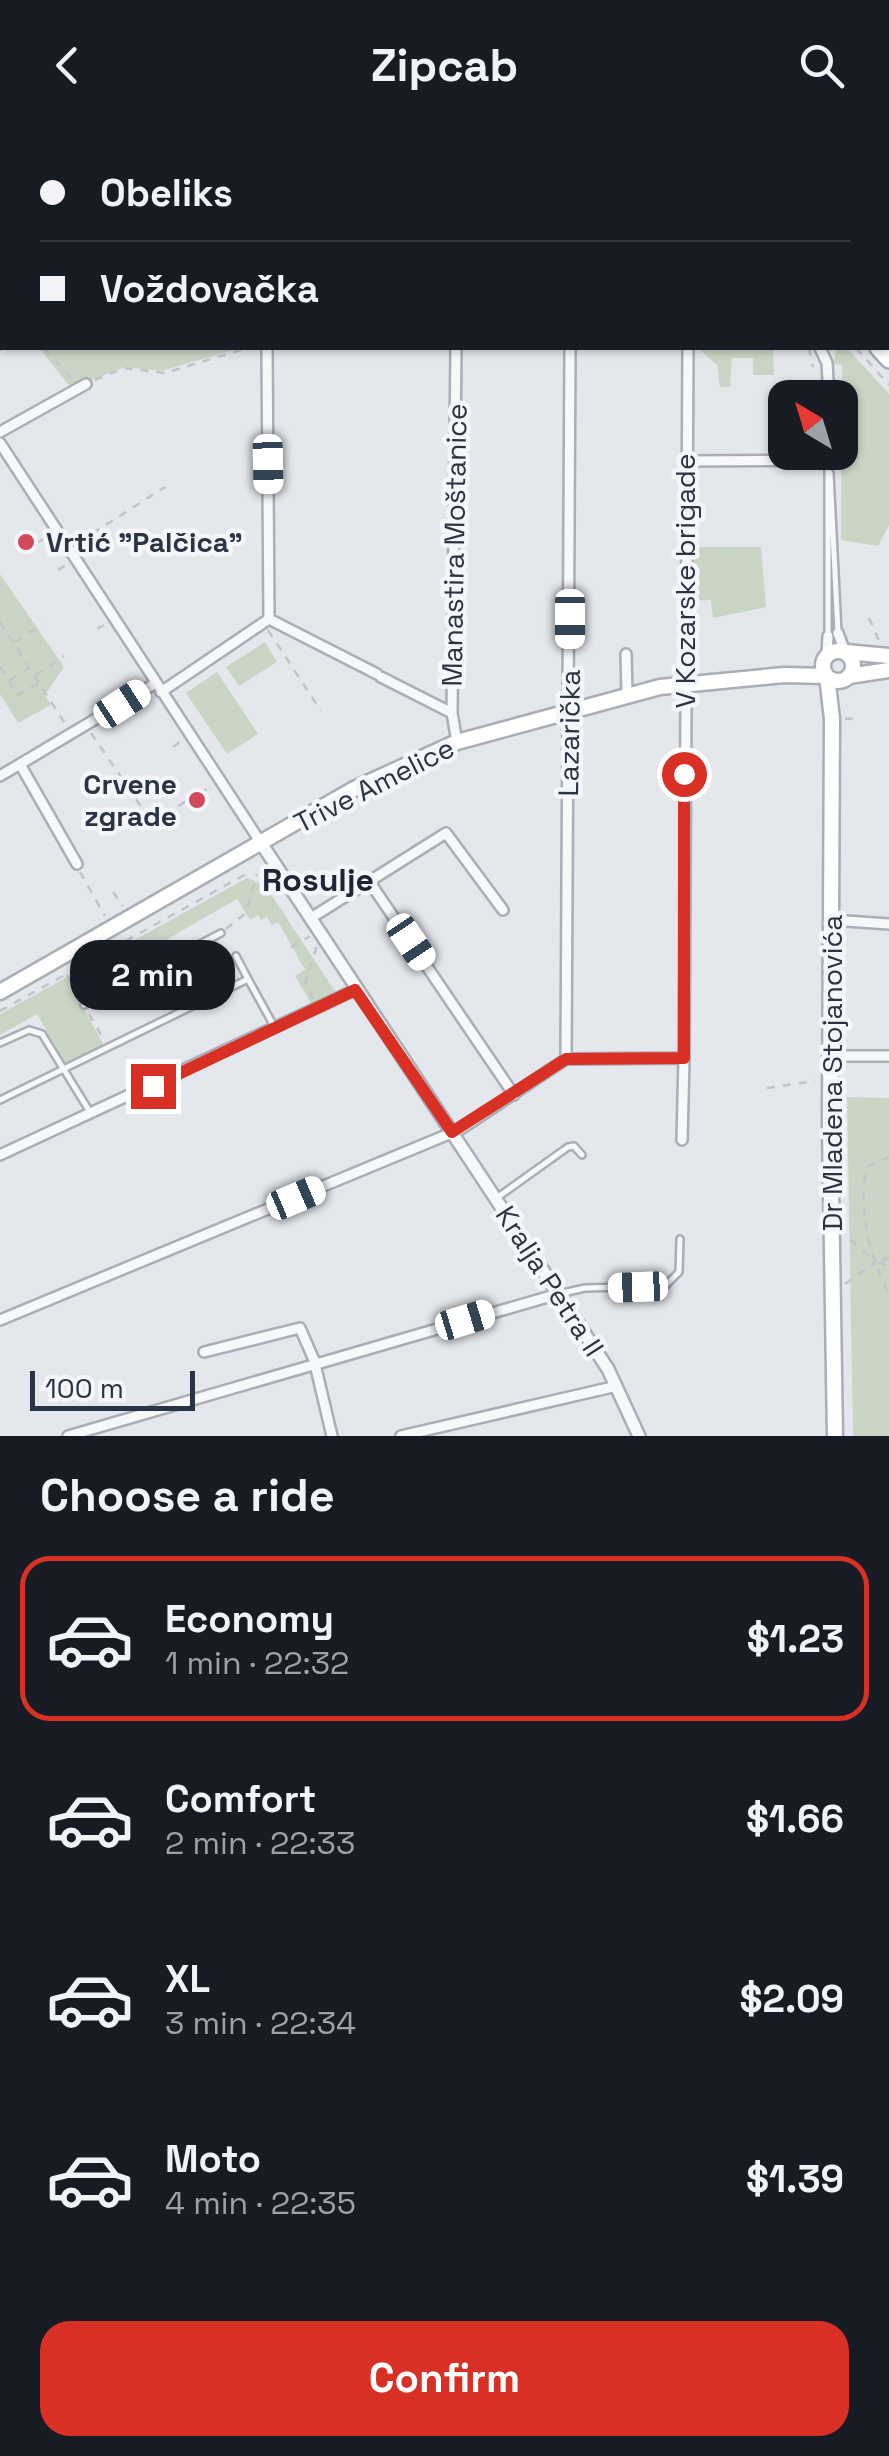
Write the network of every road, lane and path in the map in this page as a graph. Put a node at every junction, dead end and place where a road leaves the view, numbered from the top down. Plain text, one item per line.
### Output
1 (46, 350) edge
2 (240, 350) edge
3 (267, 350) edge
4 (456, 350) edge
5 (570, 350) edge
6 (688, 350) edge
7 (809, 350) edge
8 (821, 350) edge
9 (858, 350) edge
10 (813, 367) dead end
11 (827, 380) edge
12 (83, 385) junction
13 (889, 385) edge
14 (0, 432) edge
15 (0, 443) edge
16 (768, 458) edge
17 (686, 461) junction
18 (828, 470) edge
19 (164, 488) dead end
20 (48, 537) dead end
21 (38, 542) dead end
22 (79, 542) dead end
23 (66, 565) dead end
24 (58, 570) dead end
25 (869, 618) dead end
26 (0, 622) edge
27 (267, 622) junction
28 (42, 624) dead end
29 (105, 624) dead end
30 (97, 629) dead end
31 (833, 635) junction
32 (880, 642) dead end
33 (14, 643) junction
34 (846, 652) junction
35 (626, 654) dead end
36 (64, 656) dead end
37 (827, 656) junction
38 (889, 656) edge
39 (0, 667) edge
40 (30, 668) junction
41 (889, 670) edge
42 (784, 675) junction
43 (35, 676) junction
44 (839, 678) junction
45 (9, 681) junction
46 (39, 683) junction
47 (685, 684) junction
48 (158, 687) junction
49 (626, 694) junction
50 (569, 708) junction
51 (321, 712) dead end
52 (452, 713) junction
53 (838, 715) junction
54 (862, 718) dead end
55 (87, 725) junction
56 (72, 735) junction
57 (182, 740) dead end
58 (458, 742) junction
59 (172, 747) dead end
60 (21, 766) junction
61 (0, 776) edge
62 (212, 785) dead end
63 (200, 794) dead end
64 (186, 802) dead end
65 (165, 815) dead end
66 (149, 818) dead end
67 (261, 843) junction
68 (80, 865) joint
69 (246, 874) dead end
70 (257, 874) dead end
71 (370, 881) junction
72 (113, 892) dead end
73 (122, 906) dead end
74 (502, 910) dead end
75 (105, 916) dead end
76 (311, 918) junction
77 (832, 920) junction
78 (889, 924) edge
79 (220, 933) joint
80 (311, 935) dead end
81 (318, 944) dead end
82 (291, 948) dead end
83 (236, 956) dead end
84 (66, 974) junction
85 (248, 979) junction
86 (355, 990) junction
87 (0, 992) edge
88 (315, 1002) dead end
89 (84, 1005) junction
90 (0, 1011) edge
91 (276, 1030) junction
92 (0, 1042) edge
93 (110, 1050) junction
94 (830, 1056) junction
95 (889, 1056) edge
96 (684, 1058) junction
97 (566, 1059) junction
98 (65, 1069) junction
99 (815, 1081) dead end
100 (767, 1088) dead end
101 (514, 1095) junction
102 (0, 1100) edge
103 (92, 1114) junction
104 (452, 1132) junction
105 (682, 1140) dead end
106 (0, 1155) edge
107 (582, 1155) dead end
108 (889, 1157) edge
109 (496, 1199) junction
110 (844, 1234) dead end
111 (680, 1239) dead end
112 (889, 1258) edge
113 (876, 1262) junction
114 (889, 1266) edge
115 (844, 1285) dead end
116 (558, 1294) junction
117 (889, 1294) edge
118 (0, 1320) edge
119 (204, 1352) dead end
120 (316, 1365) junction
121 (617, 1386) junction
122 (68, 1436) edge
123 (332, 1436) edge
124 (401, 1436) edge
125 (639, 1436) edge
126 (835, 1436) edge

1 - 12 path
2 - 12 path
3 - 27 street
4 - 52 street, Manastira Moštanice
5 - 50 street, Lazarička
6 - 17 street, V Kozarske brigade
7 - 10 path
8 - 11 street
9 - 13 path
12 - 14 street
15 - 48 street, Kralja Petra II
16 - 17 street
17 - 47 street, V Kozarske brigade
18 - 31 lane
19 - 22 path
20 - 21 path
23 - 24 path
25 - 32 path
26 - 33 path
27 - 48 street
27 - 51 path
27 - 52 street
28 - 33 path
29 - 30 path
31 - 34 street
31 - 37 street
33 - 40 path
34 - 37 main road, Trive Amelice
34 - 38 main road
34 - 44 main road
35 - 49 street
36 - 43 path
37 - 42 main road, Trive Amelice
37 - 44 main road
39 - 45 path
40 - 43 path
40 - 45 path
41 - 44 main road, Trive Amelice
42 - 44 main road, Trive Amelice
42 - 47 main road, Trive Amelice
43 - 46 path
44 - 53 main road, Dr Mladena Stojanovića
45 - 46 path
46 - 56 path
47 - 49 main road, Trive Amelice
47 - 96 street, V Kozarske brigade
48 - 55 street
48 - 67 street, Kralja Petra II
49 - 50 main road, Trive Amelice
50 - 58 main road, Trive Amelice
50 - 97 street, Lazarička
52 - 58 street, Manastira Moštanice
53 - 54 path
53 - 77 main road, Dr Mladena Stojanovića
55 - 56 street
55 - 66 path
56 - 60 street
57 - 59 path
58 - 67 main road, Trive Amelice
60 - 61 street
60 - 68 street
62 - 63 path
64 - 65 path
67 - 76 street, Kralja Petra II
67 - 87 main road, Trive Amelice
68 - 75 path
69 - 84 path
70 - 79 path
71 - 74 street
71 - 76 street
71 - 101 street
72 - 73 path
76 - 86 street, Kralja Petra II
77 - 78 street
77 - 94 main road, Dr Mladena Stojanovića
79 - 89 lane
80 - 82 path
81 - 88 path
83 - 85 lane
84 - 89 path
84 - 90 path
85 - 91 lane
85 - 93 lane
86 - 91 street
86 - 104 street, Kralja Petra II
89 - 93 path
91 - 103 street
92 - 98 lane
93 - 98 lane
94 - 95 street
94 - 126 main road, Dr Mladena Stojanovića
96 - 97 street
96 - 105 street, V Kozarske brigade
97 - 101 street
98 - 102 lane
98 - 103 lane
99 - 100 path
101 - 104 street
103 - 106 street
104 - 109 street, Kralja Petra II
104 - 118 street
107 - 109 lane
108 - 113 path
109 - 116 street, Kralja Petra II
110 - 113 path
111 - 116 lane
112 - 113 path
113 - 114 path
113 - 115 path
113 - 117 path
116 - 120 street
116 - 121 street, Kralja Petra II
119 - 120 street
120 - 122 street
120 - 123 street
121 - 124 street
121 - 125 street, Kralja Petra II

